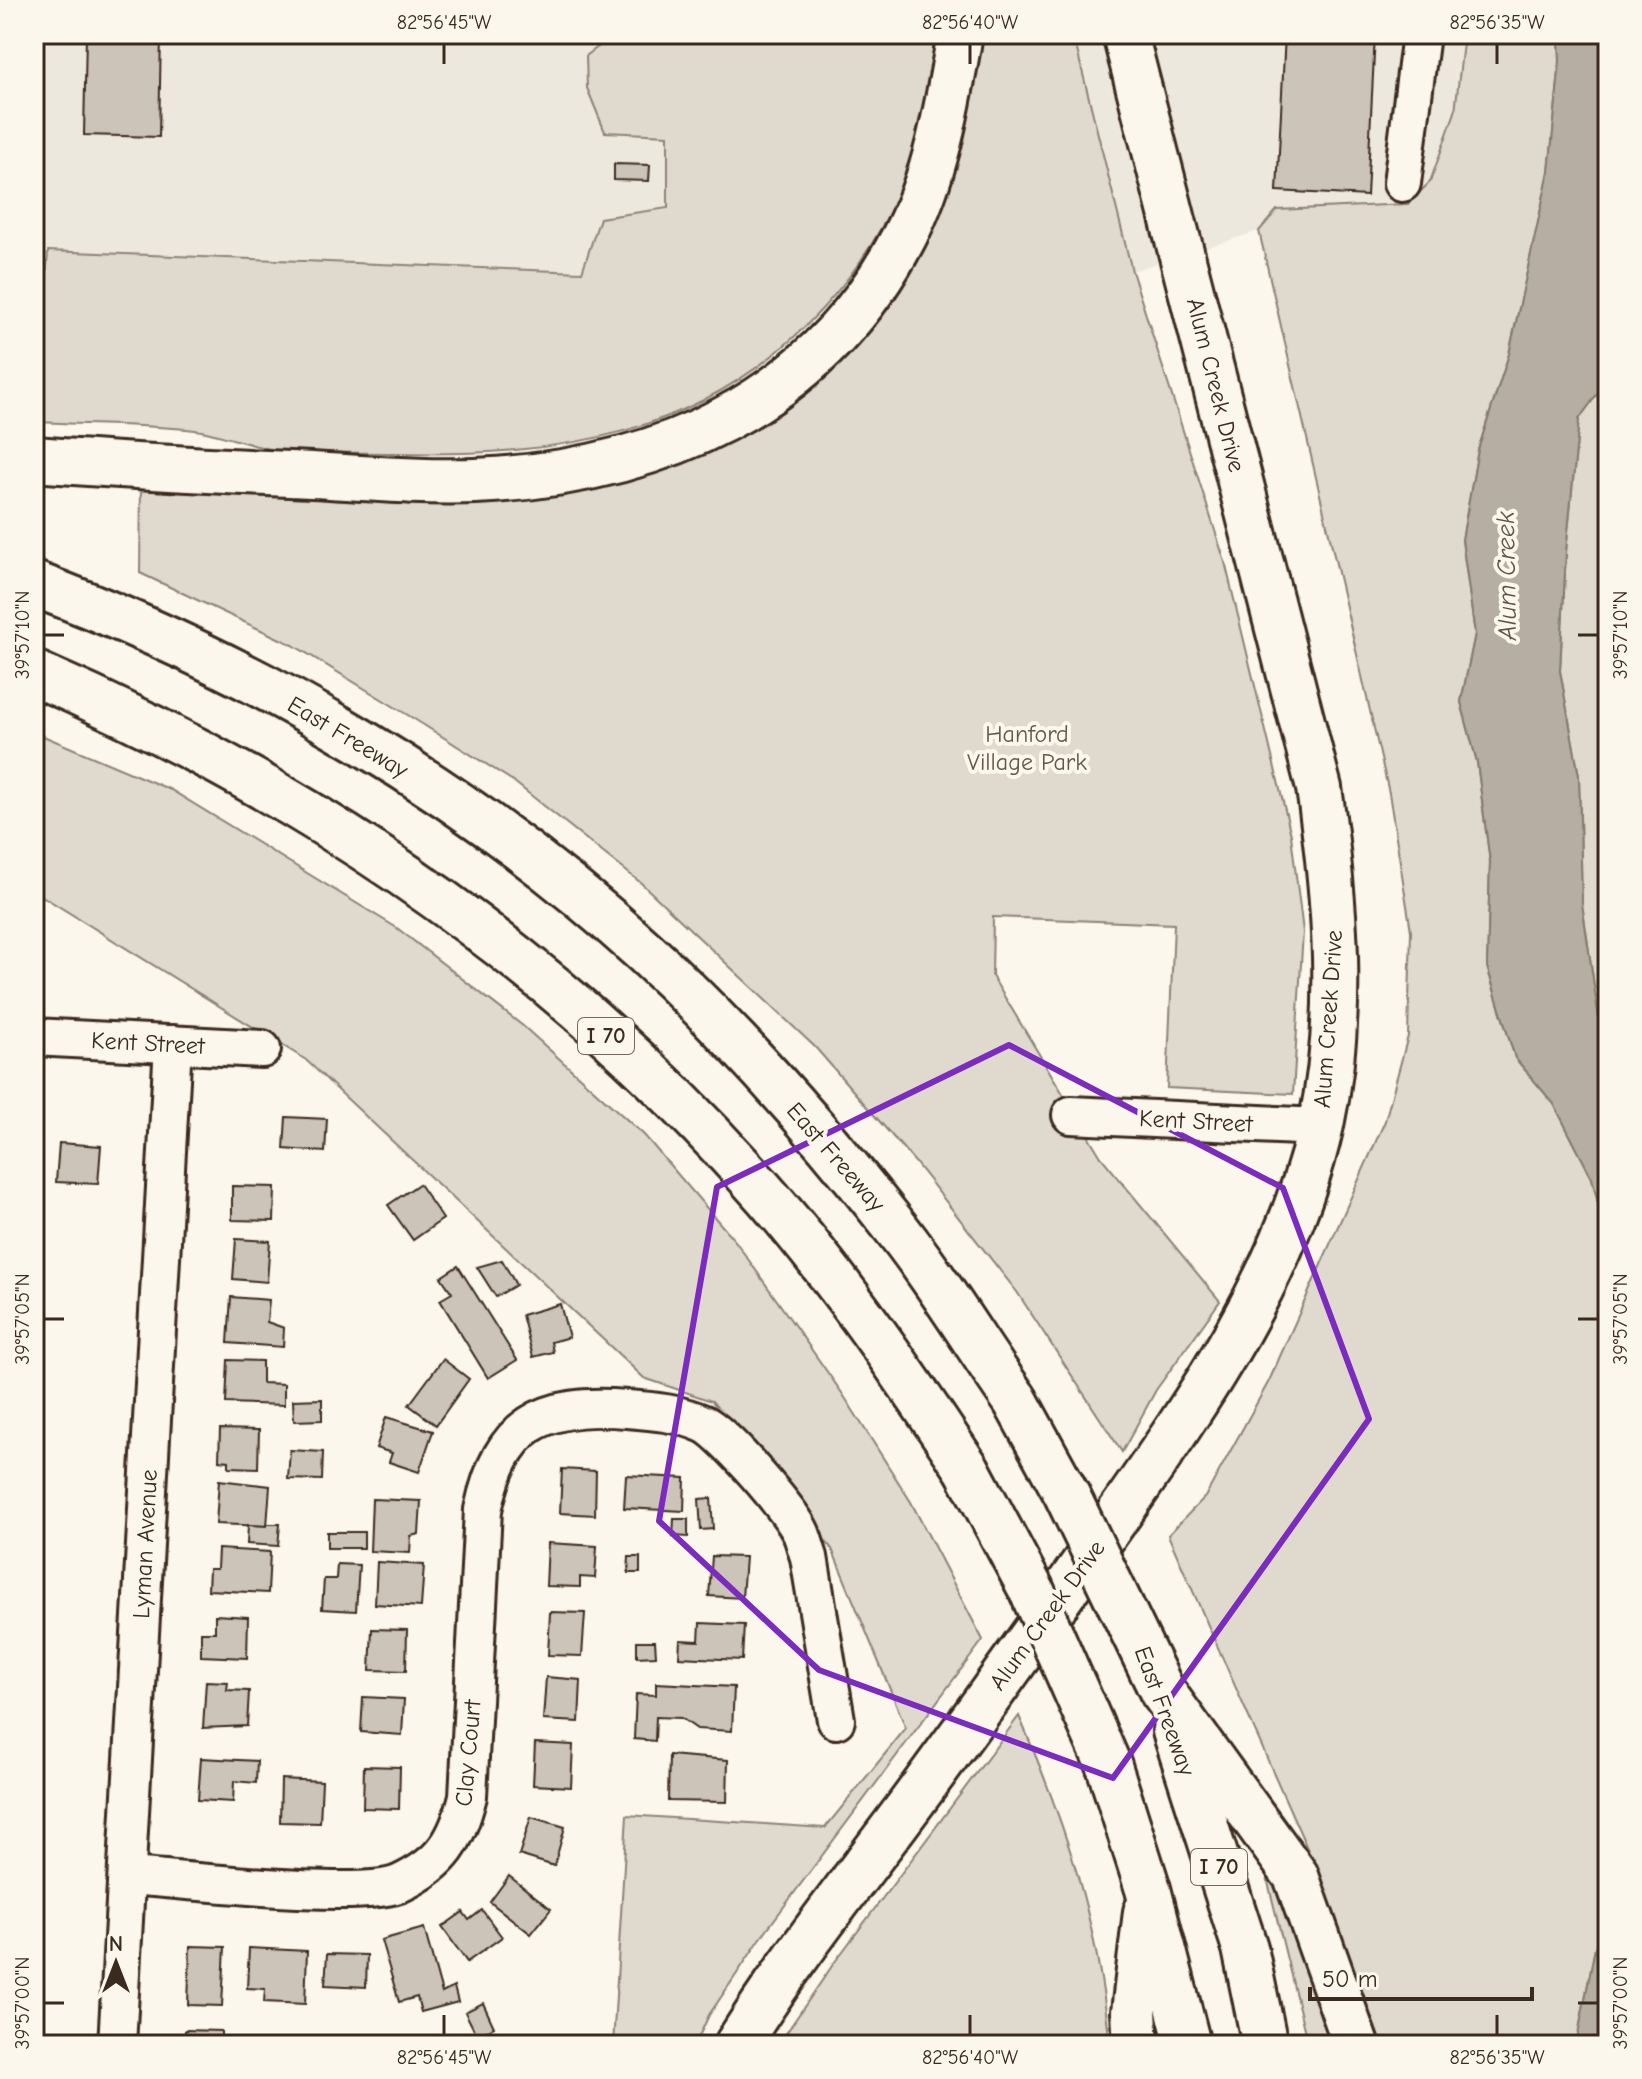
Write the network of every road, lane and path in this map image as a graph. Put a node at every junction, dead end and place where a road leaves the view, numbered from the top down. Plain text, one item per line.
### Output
1 (960, 34) edge
2 (1125, 34) edge
3 (1421, 34) edge
4 (1402, 183) dead end
5 (34, 459) edge
6 (34, 584) edge
7 (34, 673) edge
8 (34, 1037) edge
9 (173, 1044) junction
10 (262, 1049) dead end
11 (1071, 1115) dead end
12 (1320, 1127) junction
13 (1162, 1691) junction
14 (836, 1720) dead end
15 (127, 1876) junction
16 (1148, 1889) junction
17 (117, 2045) edge
18 (737, 2045) edge
19 (1136, 2045) edge
20 (1188, 2045) edge
21 (1265, 2045) edge
22 (1356, 2045) edge

1 - 5 main road
2 - 12 main road, Alum Creek Drive
3 - 4 street
6 - 13 main road, East Freeway / I 70, bridge
7 - 16 main road, I 70, bridge
8 - 9 street, Kent Street
9 - 10 street, Kent Street
9 - 15 street, Lyman Avenue
11 - 12 street, Kent Street
12 - 18 main road, Alum Creek Drive
13 - 21 main road, East Freeway / I 70
13 - 22 main road
14 - 15 street, Clay Court
15 - 17 street, Lyman Avenue
16 - 19 main road
16 - 20 main road, I 70

